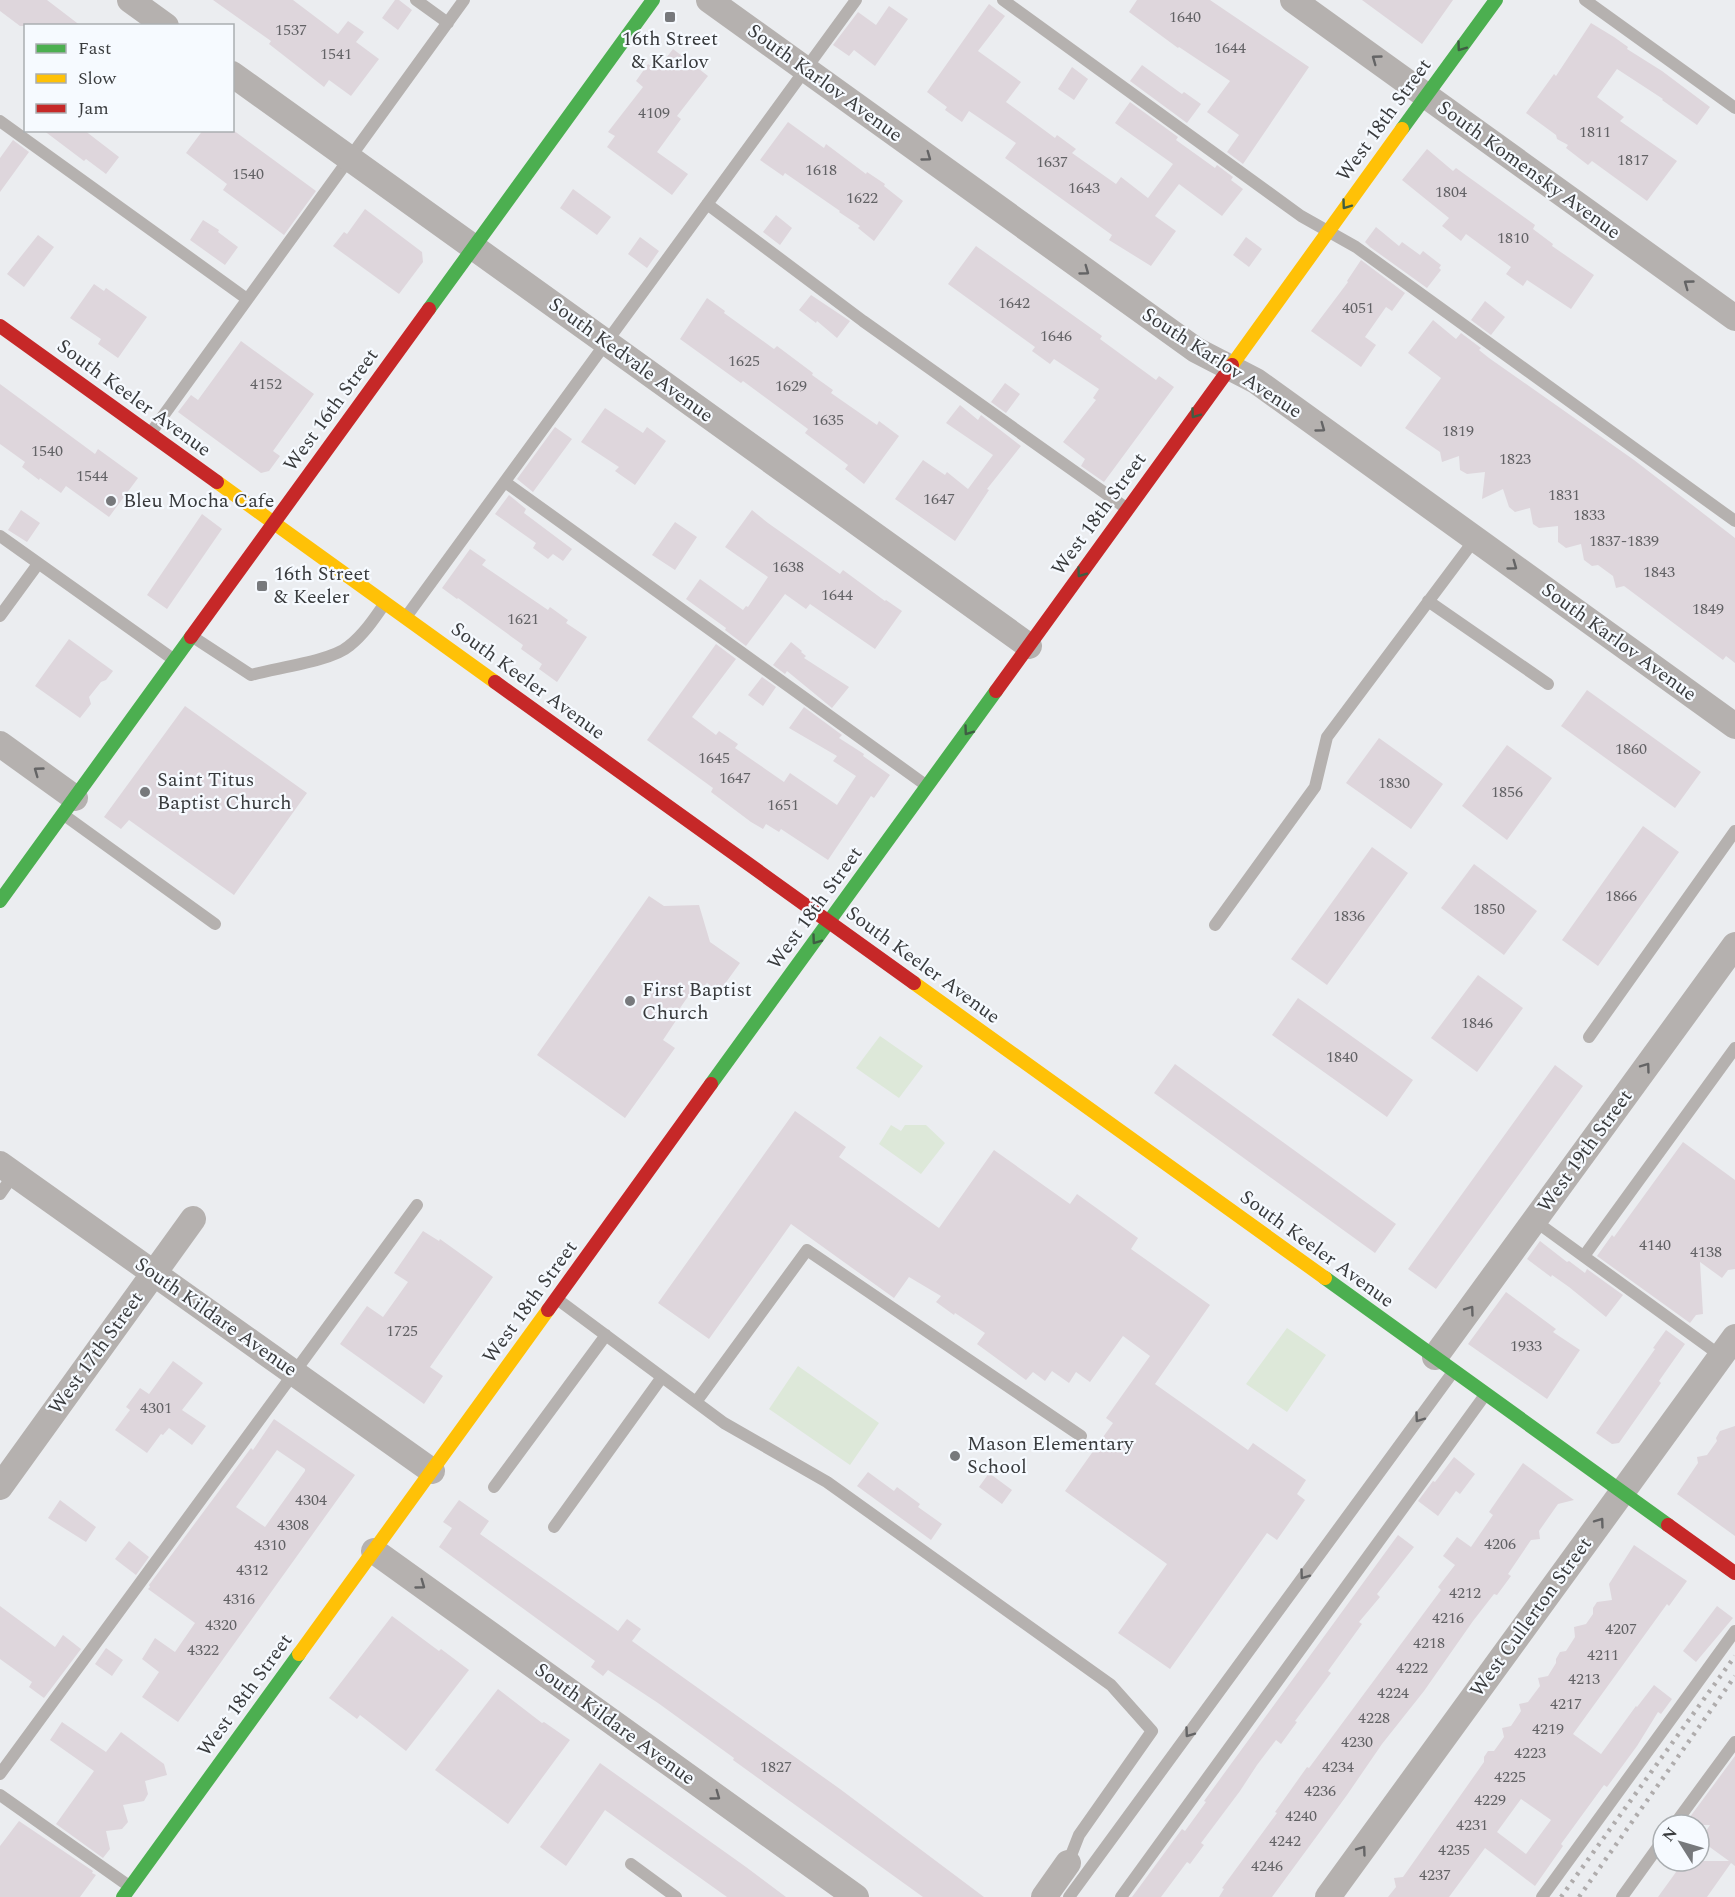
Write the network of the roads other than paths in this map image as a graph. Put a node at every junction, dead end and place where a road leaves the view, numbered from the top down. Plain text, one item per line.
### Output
1 (130, 0) edge
2 (416, 0) edge
3 (464, 0) edge
4 (652, 0) edge
5 (709, 0) edge
6 (856, 0) edge
7 (1003, 0) edge
8 (1293, 0) edge
9 (1496, 0) edge
10 (1585, 0) edge
11 (448, 23) junction
12 (163, 24) edge
13 (805, 69) junction
14 (234, 75) edge
15 (1426, 96) junction
16 (1735, 108) edge
17 (0, 121) edge
18 (350, 158) junction
19 (707, 204) junction
20 (1327, 231) junction
21 (473, 246) junction
22 (247, 299) junction
23 (1735, 318) edge
24 (0, 326) edge
25 (606, 342) junction
26 (1229, 367) junction
27 (150, 434) junction
28 (505, 482) junction
29 (1127, 509) junction
30 (1735, 521) edge
31 (274, 523) junction
32 (0, 537) edge
33 (1474, 539) junction
34 (38, 564) junction
35 (1428, 601) junction
36 (386, 603) junction
37 (0, 616) edge
38 (406, 617) junction
39 (192, 637) junction
40 (1029, 646) junction
41 (174, 660) junction
42 (1548, 684) dead end
43 (1735, 726) edge
44 (0, 744) edge
45 (928, 786) junction
46 (69, 806) junction
47 (1735, 831) edge
48 (0, 902) edge
49 (829, 922) junction
50 (215, 924) dead end
51 (1215, 925) dead end
52 (1735, 945) edge
53 (1589, 1036) dead end
54 (1735, 1048) edge
55 (5, 1177) edge
56 (417, 1205) dead end
57 (193, 1219) dead end
58 (1535, 1221) junction
59 (1584, 1256) junction
60 (154, 1273) junction
61 (556, 1298) junction
62 (606, 1335) junction
63 (1728, 1346) edge
64 (1445, 1364) junction
65 (294, 1373) junction
66 (662, 1377) junction
67 (1486, 1394) junction
68 (696, 1402) junction
69 (1081, 1436) dead end
70 (432, 1470) junction
71 (0, 1487) edge
72 (494, 1487) dead end
73 (1622, 1492) junction
74 (554, 1527) dead end
75 (374, 1551) junction
76 (1735, 1573) edge
77 (1735, 1631) edge
78 (1735, 1742) edge
79 (0, 1774) edge
80 (0, 1795) edge
81 (1683, 1813) edge
82 (1651, 1857) edge
83 (1068, 1863) joint
84 (631, 1864) dead end
85 (127, 1892) edge
86 (676, 1897) edge
87 (856, 1897) edge
88 (1044, 1897) edge
89 (1069, 1897) edge
90 (1121, 1897) edge
91 (1328, 1897) edge
92 (1542, 1897) edge
93 (1622, 1897) edge

1 - 12 street
2 - 11 lane
3 - 11 lane
4 - 21 street, West 16th Street
5 - 13 street, South Karlov Avenue
6 - 13 lane
7 - 20 lane
15 -> 8 street, South Komensky Avenue
9 -> 15 street, West 18th Street
10 - 16 lane
11 - 18 lane
13 - 19 lane
13 -> 26 street, South Karlov Avenue
14 - 18 street, South Kedvale Avenue
15 -> 20 street, West 18th Street
23 -> 15 street, South Komensky Avenue
17 - 22 lane
18 - 21 street, South Kedvale Avenue
18 - 22 lane
19 - 25 lane
19 - 29 lane
20 - 26 street, West 18th Street
20 - 30 lane
21 - 25 street, South Kedvale Avenue
21 - 31 street, West 16th Street
22 - 27 lane
24 - 27 street, South Keeler Avenue
25 - 28 lane
25 - 40 street, South Kedvale Avenue
26 -> 29 street, West 18th Street
26 -> 33 street, South Karlov Avenue
27 - 31 street, South Keeler Avenue
28 - 38 lane
28 - 45 lane
29 -> 40 street, West 18th Street
31 - 36 street, South Keeler Avenue
31 - 39 street, West 16th Street
32 - 34 lane
33 - 35 lane
33 -> 43 street, South Karlov Avenue
34 - 37 lane
34 - 41 lane
35 - 42 lane
35 - 51 lane
36 - 38 street, South Keeler Avenue
36 - 39 lane
38 - 49 street, South Keeler Avenue
39 - 41 street, West 16th Street
40 -> 45 street, West 18th Street
41 - 46 street, West 16th Street
46 -> 44 street
45 - 49 street, West 18th Street
46 - 48 street, West 16th Street
46 - 50 lane
47 - 53 lane
49 -> 61 street, West 18th Street
49 - 64 street, South Keeler Avenue
58 -> 52 street, West 19th Street
54 - 59 lane
55 - 60 street, South Kildare Avenue
56 - 65 lane
57 - 60 street, West 17th Street
58 - 59 lane
64 -> 58 street, West 19th Street
59 - 63 lane
60 - 65 street, South Kildare Avenue
60 - 71 street, West 17th Street
61 - 62 lane
61 - 70 street, West 18th Street
62 - 66 lane
62 - 72 lane
63 - 73 street, West Cullerton Street
64 - 67 street, South Keeler Avenue
64 -> 89 lane
65 - 70 street, South Kildare Avenue
65 - 79 lane
66 - 68 lane
66 - 74 lane
67 - 73 street, South Keeler Avenue
67 - 90 lane
68 - 69 lane
68 - 83 lane
70 - 75 street, West 18th Street
73 - 76 street, South Keeler Avenue
91 -> 73 street, West Cullerton Street
75 - 85 street, West 18th Street
75 -> 87 street, South Kildare Avenue
77 - 92 lane
78 - 81 lane
80 - 85 lane
82 - 93 lane
83 - 88 street
84 - 86 lane

